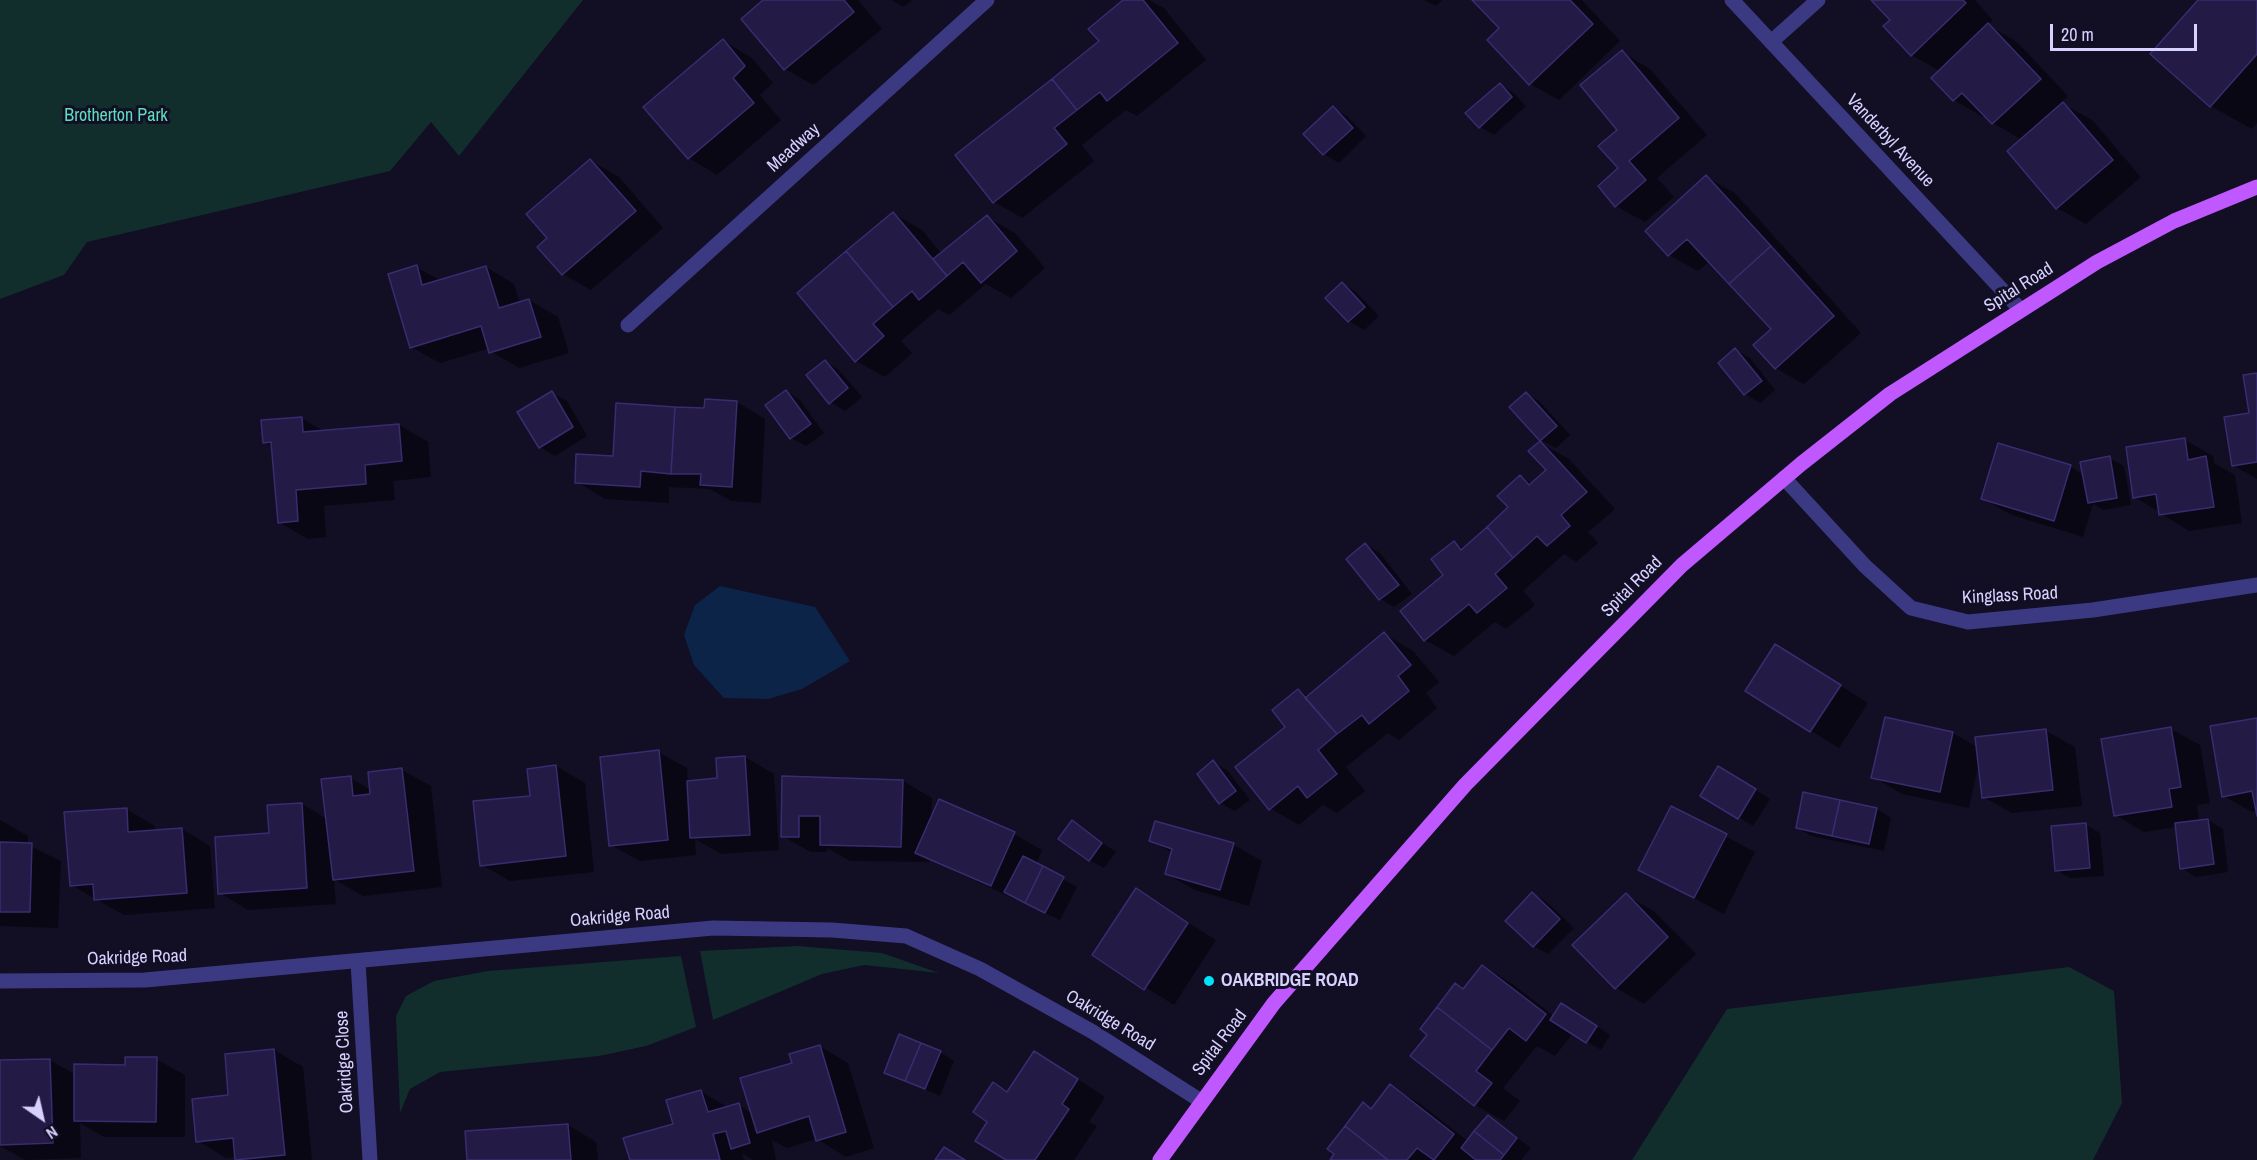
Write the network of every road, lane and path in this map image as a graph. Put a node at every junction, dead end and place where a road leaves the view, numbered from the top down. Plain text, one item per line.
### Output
1 (987, 0) edge
2 (1732, 0) edge
3 (1818, 0) edge
4 (1771, 42) junction
5 (2257, 187) edge
6 (2020, 309) junction
7 (628, 325) dead end
8 (1784, 478) junction
9 (2257, 585) edge
10 (358, 962) junction
11 (0, 981) edge
12 (1201, 1101) junction
13 (370, 1160) edge
14 (1160, 1160) edge

1 - 7 street, Meadway
2 - 4 street, Vanderbyl Avenue
3 - 4 street
4 - 6 street, Vanderbyl Avenue
5 - 6 main road, Spital Road
6 - 8 main road, Spital Road
8 - 9 street, Kinglass Road
8 - 12 main road, Spital Road
10 - 11 street, Oakridge Road
10 - 12 street, Oakridge Road
10 - 13 street, Oakridge Close
12 - 14 main road, Spital Road

